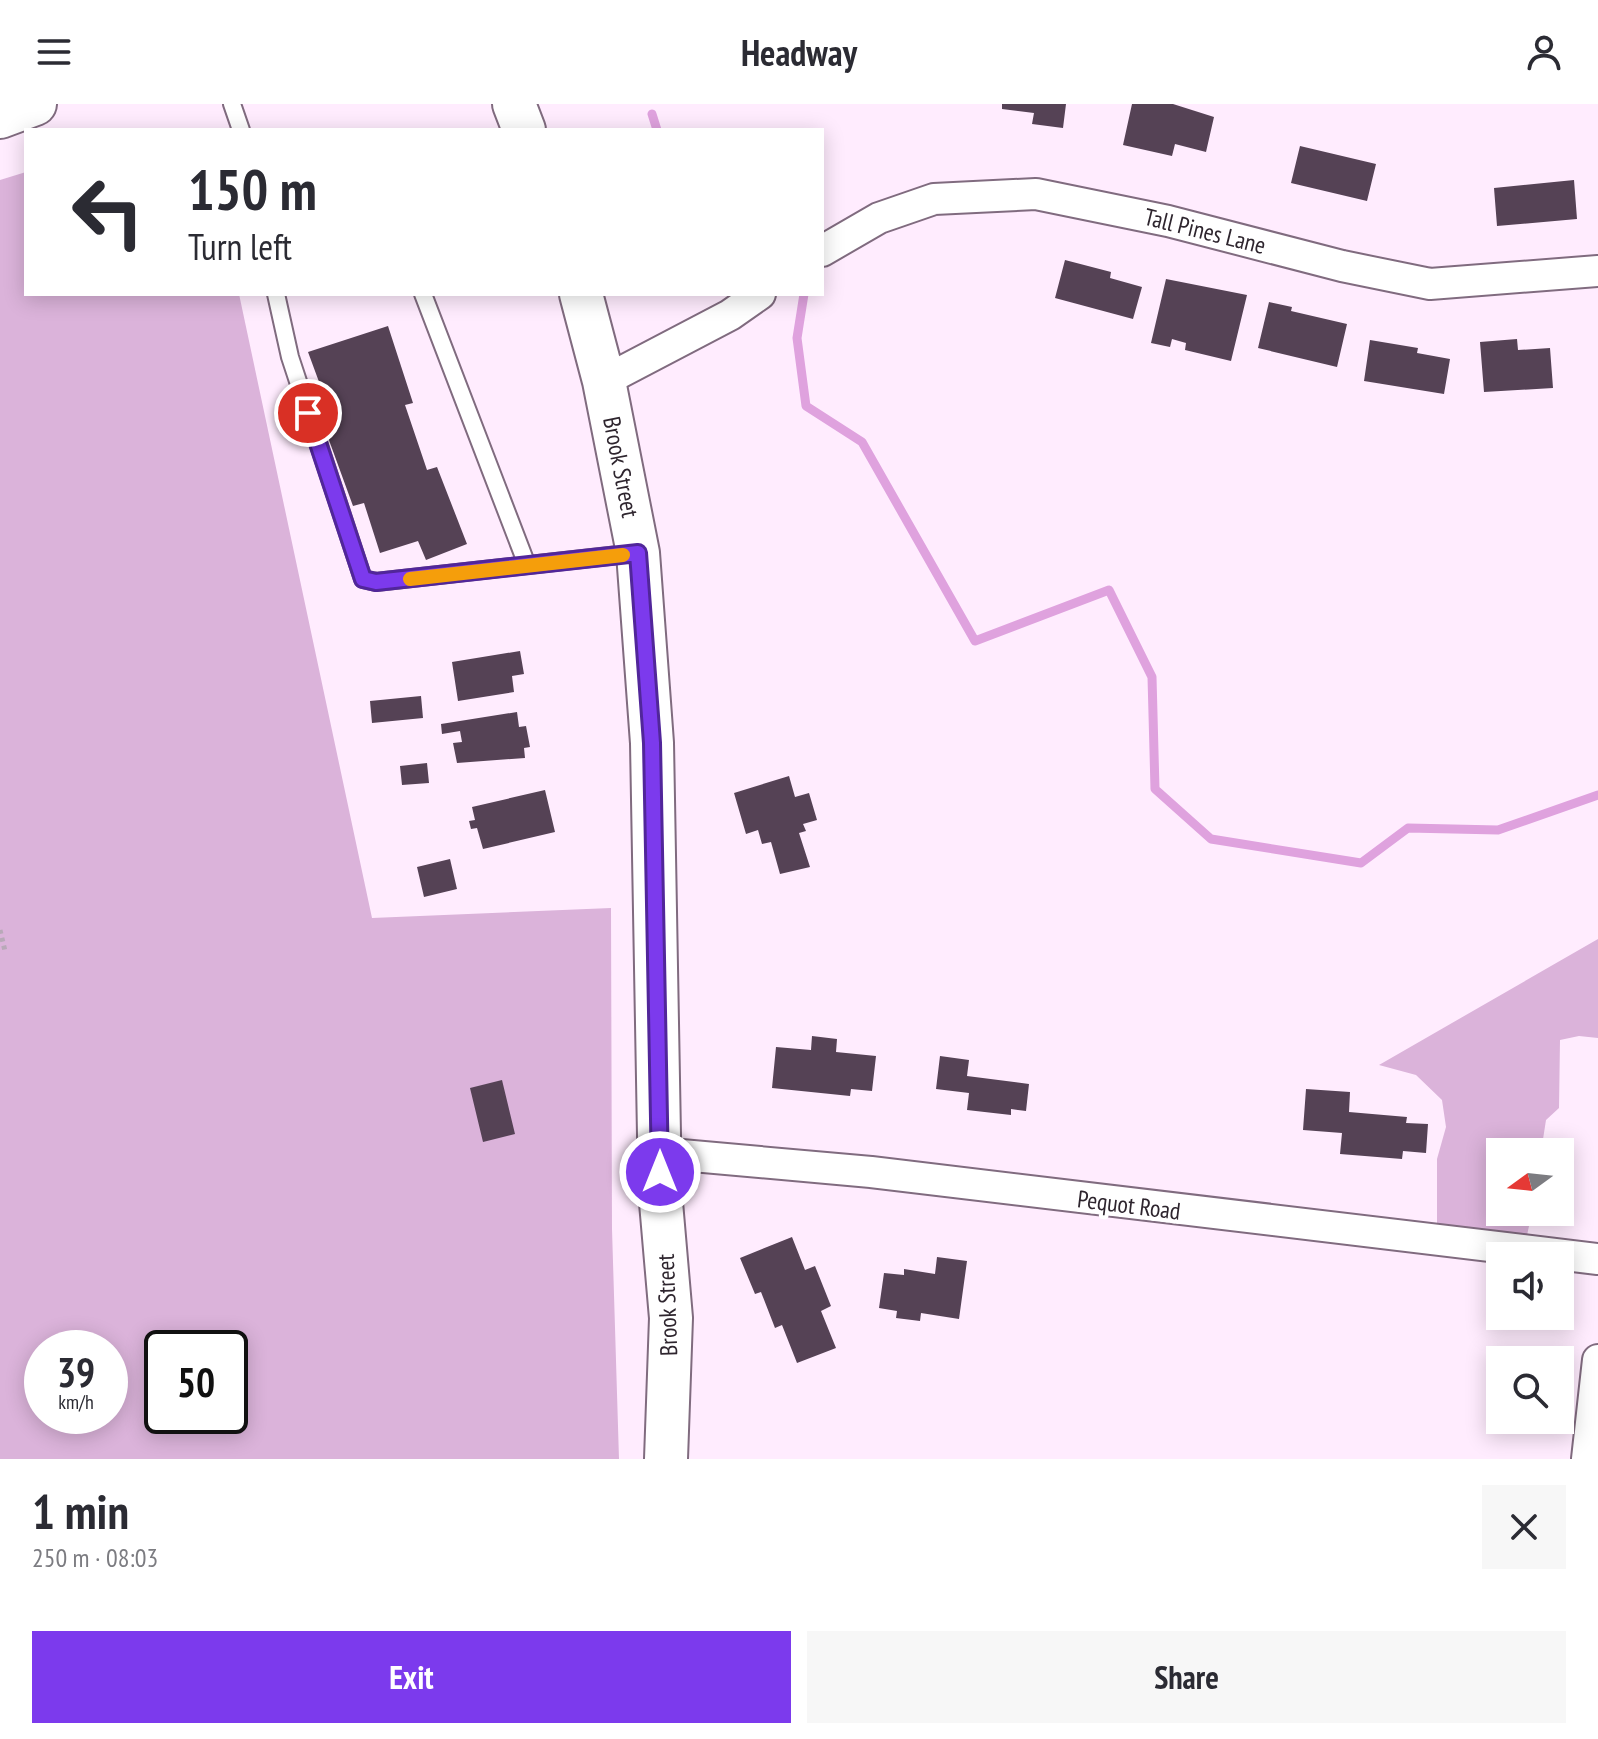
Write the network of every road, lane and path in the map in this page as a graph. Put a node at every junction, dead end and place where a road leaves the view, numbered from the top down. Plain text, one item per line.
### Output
1 (232, 104) edge
2 (514, 104) edge
3 (240, 128) edge
4 (523, 128) edge
5 (824, 250) edge
6 (1598, 271) edge
7 (276, 296) edge
8 (424, 296) edge
9 (582, 296) edge
10 (757, 296) edge
11 (604, 381) junction
12 (638, 553) junction
13 (527, 565) junction
14 (0, 930) edge
15 (5, 951) dead end
16 (659, 1153) junction
17 (1598, 1259) edge
18 (1598, 1360) edge
19 (666, 1459) edge
20 (1587, 1459) edge

1 - 3 lane
2 - 4 main road
5 - 6 street, Tall Pines Lane
7 - 13 lane
8 - 13 lane
9 - 11 main road, Brook Street
10 - 11 street
11 - 12 main road, Brook Street
12 - 13 lane
12 - 16 main road, Brook Street
14 - 15 path
16 - 17 street, Pequot Road
16 - 19 main road, Brook Street
18 - 20 street

